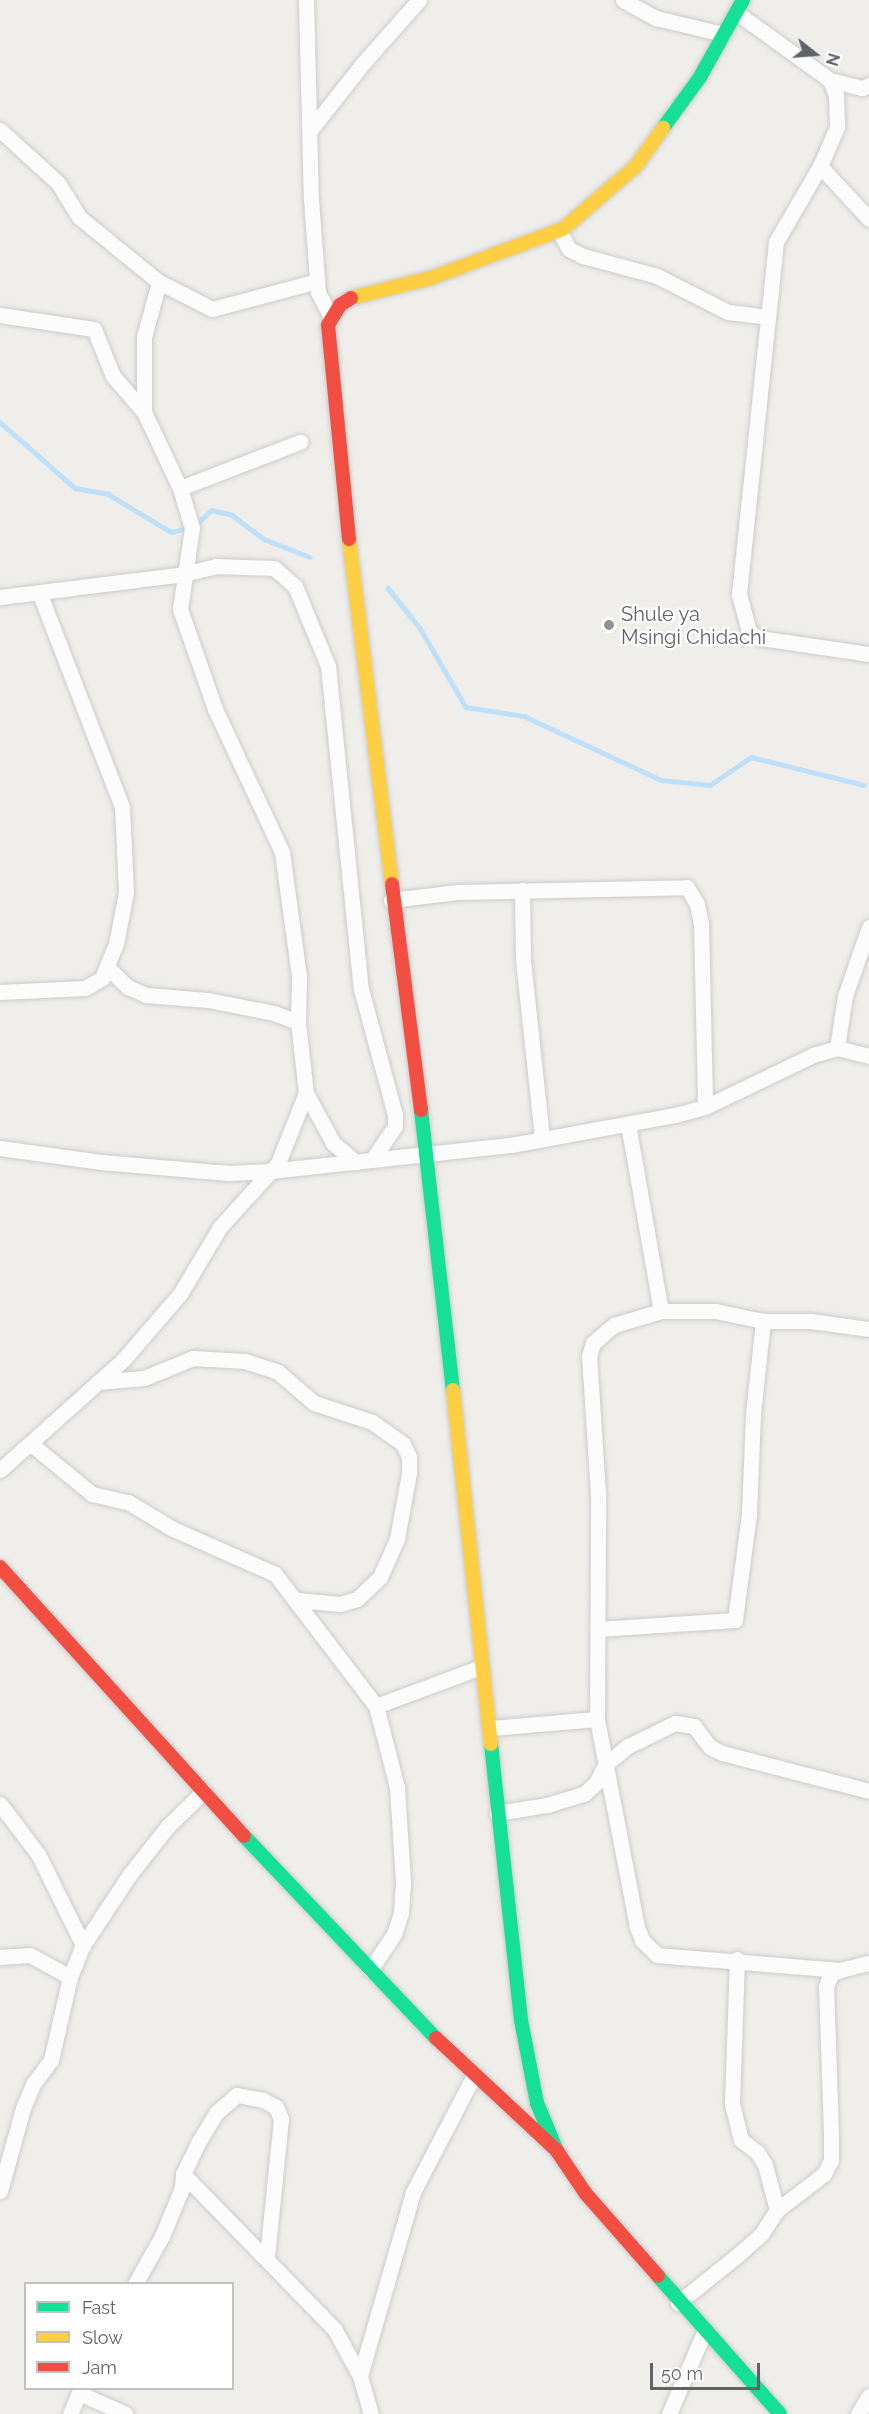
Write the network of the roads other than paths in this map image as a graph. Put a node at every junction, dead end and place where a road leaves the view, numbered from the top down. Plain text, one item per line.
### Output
1 (306, 0) edge
2 (419, 0) edge
3 (623, 0) edge
4 (740, 7) edge
5 (723, 34) junction
6 (830, 80) junction
7 (869, 85) edge
8 (311, 129) junction
9 (0, 130) edge
10 (820, 166) junction
11 (869, 219) edge
12 (559, 231) junction
13 (317, 281) junction
14 (159, 282) junction
15 (0, 315) edge
16 (330, 316) junction
17 (766, 317) junction
18 (144, 412) junction
19 (300, 442) dead end
20 (180, 488) junction
21 (184, 574) junction
22 (39, 592) junction
23 (0, 597) edge
24 (869, 654) edge
25 (522, 890) junction
26 (391, 900) junction
27 (869, 927) edge
28 (108, 968) junction
29 (0, 992) edge
30 (298, 1022) junction
31 (837, 1048) junction
32 (869, 1056) edge
33 (306, 1093) junction
34 (705, 1107) junction
35 (628, 1124) junction
36 (542, 1139) junction
37 (0, 1148) edge
38 (427, 1154) junction
39 (364, 1161) junction
40 (270, 1171) junction
41 (661, 1311) junction
42 (763, 1321) junction
43 (869, 1329) edge
44 (98, 1382) junction
45 (31, 1444) junction
46 (0, 1470) edge
47 (0, 1567) edge
48 (298, 1600) junction
49 (598, 1629) junction
50 (481, 1667) junction
51 (376, 1706) junction
52 (597, 1719) junction
53 (492, 1728) junction
54 (605, 1765) junction
55 (204, 1791) junction
56 (869, 1791) edge
57 (0, 1804) edge
58 (497, 1813) junction
59 (84, 1945) junction
60 (4, 1952) edge
61 (737, 1959) junction
62 (869, 1963) edge
63 (370, 1970) junction
64 (840, 1970) junction
65 (70, 1977) junction
66 (473, 2077) junction
67 (557, 2151) junction
68 (183, 2174) junction
69 (0, 2191) edge
70 (777, 2210) junction
71 (267, 2258) junction
72 (136, 2282) edge
73 (678, 2303) junction
74 (705, 2330) junction
75 (360, 2376) junction
76 (680, 2389) junction
77 (80, 2391) edge
78 (869, 2396) edge
79 (70, 2414) edge
80 (126, 2414) edge
81 (371, 2414) edge
82 (669, 2414) edge
83 (683, 2414) edge
84 (780, 2414) edge
85 (858, 2414) edge

1 - 8 street
2 - 8 street
3 - 5 street
4 - 5 street
4 - 6 street
5 - 12 street
6 - 7 street
6 - 10 street
8 - 13 street
9 - 14 street
10 - 11 street
10 - 17 street
12 - 16 street
12 - 17 street
13 - 14 street
13 - 16 street
14 - 18 street
15 - 18 street
16 - 26 street
17 - 24 street
18 - 20 street
19 - 20 street
20 - 21 street
21 - 22 street
21 - 30 street
21 - 39 street
22 - 23 street
22 - 28 street
25 - 26 street
25 - 34 street
25 - 36 street
26 - 38 street
27 - 31 street
28 - 29 street
28 - 30 street
30 - 33 street
31 - 32 street
31 - 34 street
33 - 39 street
33 - 40 street
34 - 35 street
35 - 36 street
35 - 41 street
36 - 38 street
37 - 40 street
38 - 39 street
38 - 50 street
39 - 40 street
40 - 44 street
41 - 42 street
41 - 49 street
42 - 43 street
42 - 49 street
44 - 45 street
44 - 48 street
45 - 46 street
45 - 48 street
47 - 55 street
48 - 51 street
49 - 52 street
50 - 51 street
50 - 53 street
51 - 63 street
52 - 53 street
52 - 54 street
53 - 58 street
54 - 56 street
54 - 58 street
54 - 61 street
55 - 59 street
55 - 63 street
57 - 59 street
58 - 67 street
59 - 65 street
60 - 65 street
61 - 64 street
61 - 70 street
62 - 64 street
63 - 66 street
64 - 70 street
65 - 69 street
66 - 67 street
66 - 75 street
67 - 73 street
68 - 71 street
68 - 71 street
68 - 72 street
70 - 73 street
71 - 75 street
73 - 74 street
74 - 76 street
74 - 84 street
75 - 81 street
76 - 82 street
76 - 83 street
77 - 79 street
77 - 80 street
78 - 85 street

